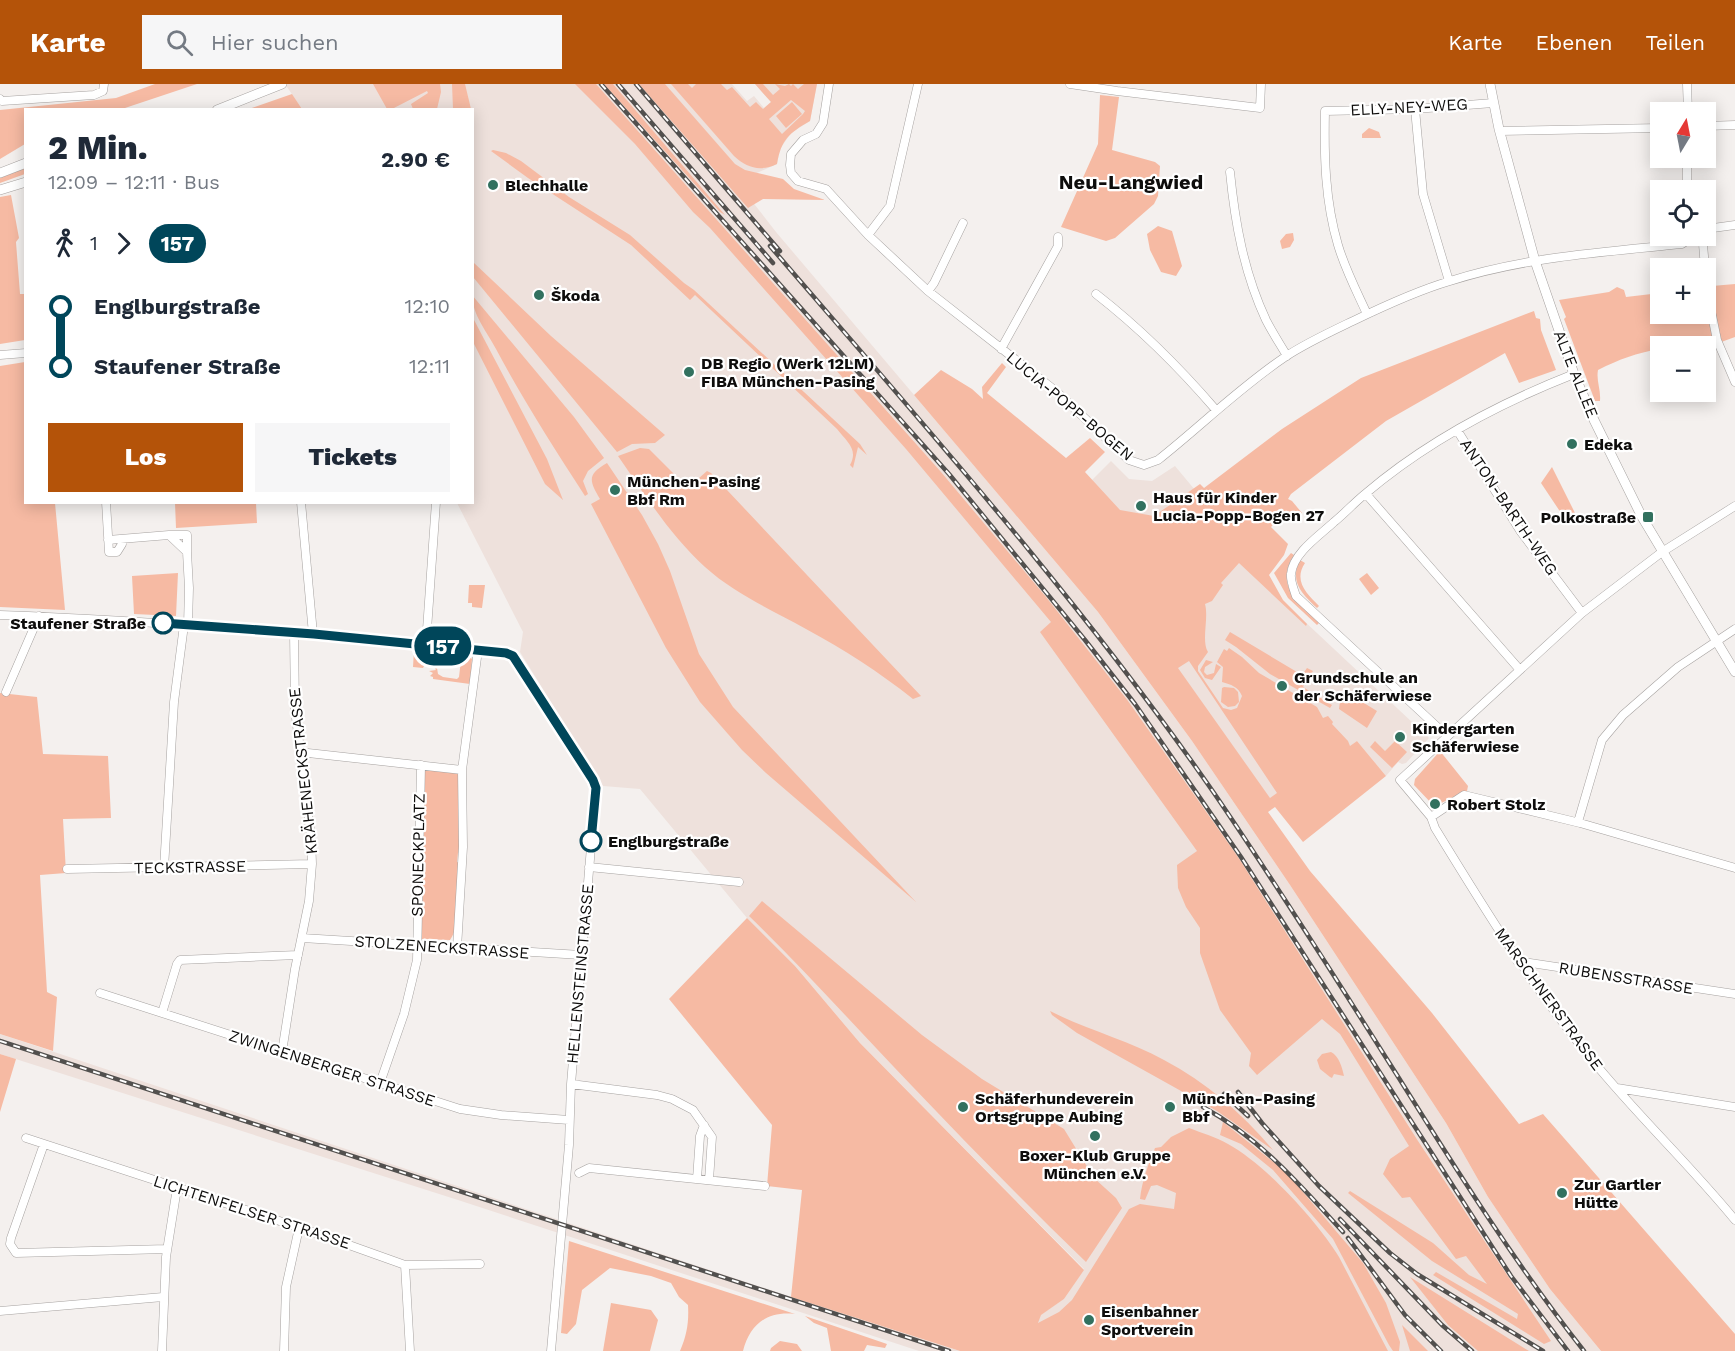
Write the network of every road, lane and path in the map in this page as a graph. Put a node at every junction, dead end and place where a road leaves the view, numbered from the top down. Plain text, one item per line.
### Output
1 (104, 84) edge
2 (282, 84) edge
3 (829, 84) edge
4 (918, 84) edge
5 (1070, 84) edge
6 (1261, 84) edge
7 (1490, 84) edge
8 (1688, 84) edge
9 (0, 99) edge
10 (1688, 102) edge
11 (1493, 103) junction
12 (222, 108) edge
13 (1415, 109) junction
14 (1735, 125) edge
15 (1716, 126) edge
16 (1650, 128) edge
17 (1500, 131) junction
18 (24, 164) edge
19 (1230, 172) dead end
20 (0, 173) edge
21 (24, 183) edge
22 (0, 190) edge
23 (963, 223) dead end
24 (1735, 225) edge
25 (1716, 228) edge
26 (868, 235) junction
27 (1059, 237) dead end
28 (1662, 246) edge
29 (1535, 261) junction
30 (1449, 281) junction
31 (928, 291) junction
32 (1096, 294) dead end
33 (1367, 314) junction
34 (1714, 324) edge
35 (1001, 349) junction
36 (24, 353) edge
37 (0, 355) edge
38 (1287, 356) junction
39 (1574, 374) junction
40 (1735, 381) edge
41 (1216, 410) junction
42 (1457, 430) junction
43 (1366, 494) junction
44 (106, 504) edge
45 (301, 504) edge
46 (436, 504) edge
47 (1735, 506) edge
48 (170, 535) junction
49 (122, 539) junction
50 (108, 540) junction
51 (187, 552) junction
52 (1662, 552) junction
53 (1582, 613) junction
54 (0, 615) edge
55 (39, 616) junction
56 (186, 625) junction
57 (1735, 629) edge
58 (294, 632) junction
59 (314, 634) junction
60 (1716, 641) junction
61 (426, 644) junction
62 (478, 650) junction
63 (1520, 670) junction
64 (1735, 672) edge
65 (6, 692) dead end
66 (1447, 736) junction
67 (299, 752) junction
68 (421, 765) junction
69 (462, 770) junction
70 (1431, 817) junction
71 (1578, 822) junction
72 (312, 864) junction
73 (589, 867) junction
74 (164, 868) junction
75 (1735, 868) edge
76 (67, 870) dead end
77 (739, 882) dead end
78 (302, 938) junction
79 (416, 945) junction
80 (457, 948) junction
81 (298, 955) junction
82 (581, 956) junction
83 (1517, 961) junction
84 (100, 993) dead end
85 (1735, 994) edge
86 (162, 1014) junction
87 (282, 1052) junction
88 (380, 1083) junction
89 (572, 1084) junction
90 (1617, 1088) junction
91 (1735, 1107) edge
92 (569, 1120) junction
93 (704, 1125) junction
94 (26, 1138) dead end
95 (44, 1144) junction
96 (579, 1173) dead end
97 (697, 1179) junction
98 (709, 1180) junction
99 (765, 1186) dead end
100 (177, 1188) junction
101 (1734, 1218) edge
102 (299, 1228) junction
103 (167, 1249) junction
104 (480, 1264) dead end
105 (405, 1265) junction
106 (163, 1297) junction
107 (0, 1311) edge
108 (162, 1351) edge
109 (284, 1351) edge
110 (410, 1351) edge
111 (551, 1351) edge

1 - 9 street
2 - 12 street
3 - 26 street, LUCIA-POPP-BOGEN
4 - 26 street
5 - 6 street
7 - 11 street, ALTE ALLEE
8 - 10 street
11 - 13 street, ELLY-NEY-WEG
11 - 17 street, ALTE ALLEE
13 - 30 street
13 - 33 street, ELLY-NEY-WEG
14 - 15 street
16 - 17 street
17 - 29 street, ALTE ALLEE
18 - 20 street
19 - 38 street
21 - 22 street
23 - 31 street
24 - 25 street
26 - 31 street, LUCIA-POPP-BOGEN
27 - 35 street
28 - 29 street, LUCIA-POPP-BOGEN
29 - 30 street, LUCIA-POPP-BOGEN
29 - 39 street, ALTE ALLEE
30 - 33 street, LUCIA-POPP-BOGEN
31 - 35 street, LUCIA-POPP-BOGEN
32 - 41 street
33 - 38 street, LUCIA-POPP-BOGEN
34 - 40 street
35 - 41 street, LUCIA-POPP-BOGEN
36 - 37 street
38 - 41 street, LUCIA-POPP-BOGEN
39 - 42 street
39 - 52 street, ALTE ALLEE
42 - 43 street
42 - 53 street, ANTON-BARTH-WEG
43 - 63 street
43 - 66 street
44 - 50 street
45 - 59 street
46 - 61 street
47 - 52 street
48 - 49 street
48 - 51 street
48 - 51 street
49 - 50 street
49 - 50 street
51 - 56 street
52 - 53 street
52 - 60 street, ALTE ALLEE
53 - 63 street
54 - 55 street, HELLENSTEINSTRASSE
55 - 56 street, HELLENSTEINSTRASSE
55 - 65 street
56 - 58 street, HELLENSTEINSTRASSE
56 - 74 street
57 - 60 street
58 - 59 street, HELLENSTEINSTRASSE
58 - 67 street, KRÄHENECKSTRASSE
59 - 61 street, HELLENSTEINSTRASSE
60 - 64 street, ALTE ALLEE
60 - 71 street
61 - 62 street, HELLENSTEINSTRASSE
62 - 69 street
62 - 73 street, HELLENSTEINSTRASSE
63 - 66 street
66 - 70 street, MARSCHNERSTRASSE
67 - 68 street
67 - 72 street, KRÄHENECKSTRASSE
68 - 69 street
68 - 79 street, SPONECKPLATZ
69 - 80 street
70 - 71 street
70 - 83 street, MARSCHNERSTRASSE
71 - 75 street
72 - 74 street, TECKSTRASSE
72 - 78 street, KRÄHENECKSTRASSE
73 - 77 street
73 - 82 street, HELLENSTEINSTRASSE
74 - 76 street, TECKSTRASSE
78 - 79 street, STOLZENECKSTRASSE
78 - 81 street, KRÄHENECKSTRASSE
79 - 80 street, STOLZENECKSTRASSE
79 - 88 street, SPONECKPLATZ
80 - 82 street, STOLZENECKSTRASSE
81 - 86 street
81 - 87 street, KRÄHENECKSTRASSE
82 - 89 street, HELLENSTEINSTRASSE
83 - 85 street, RUBENSSTRASSE
83 - 90 street, MARSCHNERSTRASSE
84 - 86 street, ZWINGENBERGER STRASSE
86 - 87 street, ZWINGENBERGER STRASSE
87 - 88 street, ZWINGENBERGER STRASSE
88 - 92 street, ZWINGENBERGER STRASSE
89 - 92 street, HELLENSTEINSTRASSE
89 - 93 street
90 - 91 street
90 - 101 street, MARSCHNERSTRASSE
92 - 111 street, HELLENSTEINSTRASSE
93 - 97 street
93 - 98 street
94 - 95 street, LICHTENFELSER STRASSE
95 - 100 street, LICHTENFELSER STRASSE
95 - 103 street
96 - 97 street
97 - 98 street
98 - 99 street
100 - 102 street, LICHTENFELSER STRASSE
100 - 103 street
102 - 105 street, LICHTENFELSER STRASSE
102 - 109 street
103 - 106 street
104 - 105 street, LICHTENFELSER STRASSE
105 - 110 street
106 - 107 street
106 - 108 street

